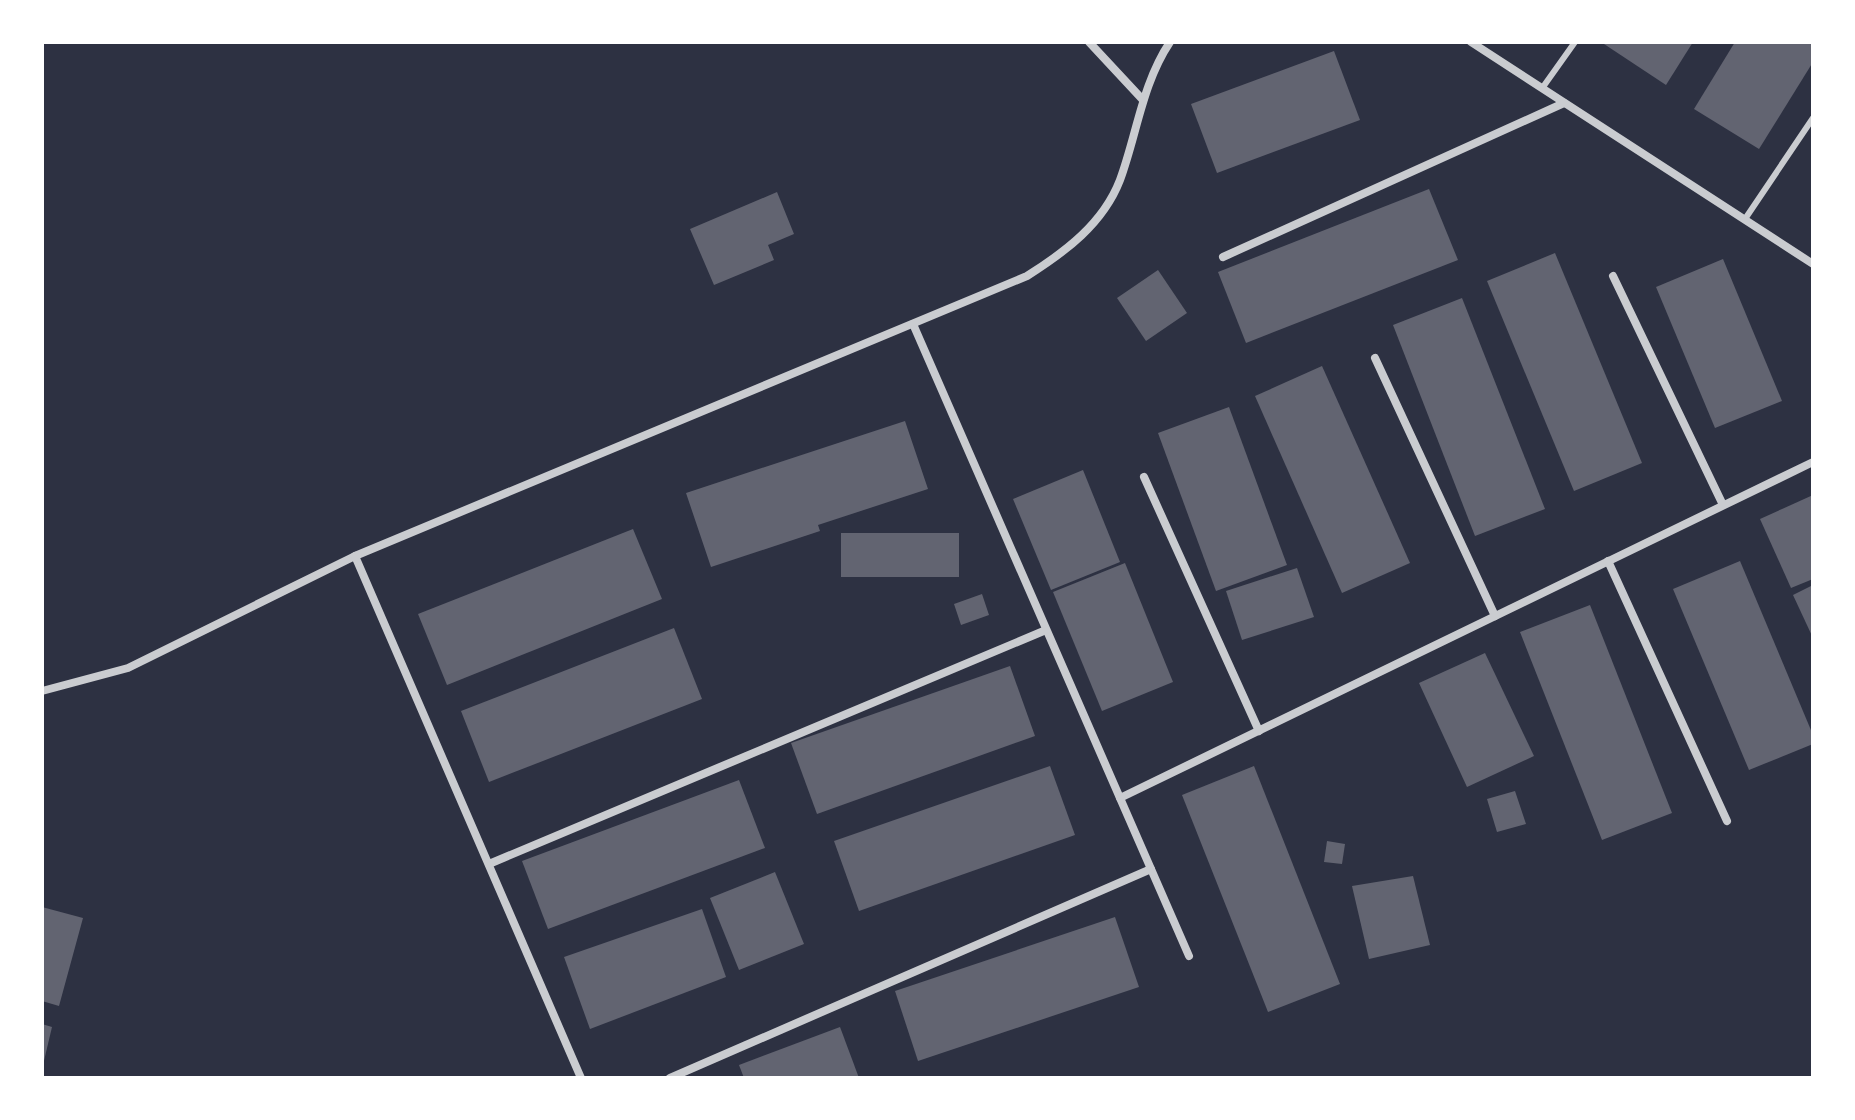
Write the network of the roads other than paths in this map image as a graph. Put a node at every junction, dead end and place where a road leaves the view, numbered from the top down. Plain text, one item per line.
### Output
1 (1089, 42) edge
2 (1170, 42) edge
3 (1471, 42) edge
4 (1575, 42) edge
5 (1543, 87) junction
6 (1143, 100) junction
7 (1564, 103) junction
8 (1813, 118) edge
9 (1745, 219) junction
10 (1223, 257) dead end
11 (1813, 264) edge
12 (1613, 276) dead end
13 (913, 324) junction
14 (1375, 358) dead end
15 (1813, 462) edge
16 (1144, 477) dead end
17 (1723, 505) junction
18 (355, 556) junction
19 (1608, 561) junction
20 (1495, 616) junction
21 (1046, 630) junction
22 (42, 691) edge
23 (1259, 731) junction
24 (1120, 798) junction
25 (1727, 821) dead end
26 (489, 864) junction
27 (1151, 869) junction
28 (1189, 956) dead end
29 (581, 1078) edge
30 (670, 1078) edge

1 - 6 street
2 - 6 street
3 - 5 street
4 - 5 lane
5 - 7 street
6 - 13 street
7 - 9 street
7 - 10 street
8 - 9 lane
9 - 11 street
12 - 17 street
13 - 18 street
13 - 21 street
14 - 20 street
15 - 17 street
16 - 23 street
17 - 19 street
18 - 22 street
18 - 26 street
19 - 20 street
19 - 25 street
20 - 23 street
21 - 24 street
21 - 26 street
23 - 24 street
24 - 27 street
26 - 29 street
27 - 28 street
27 - 30 street

